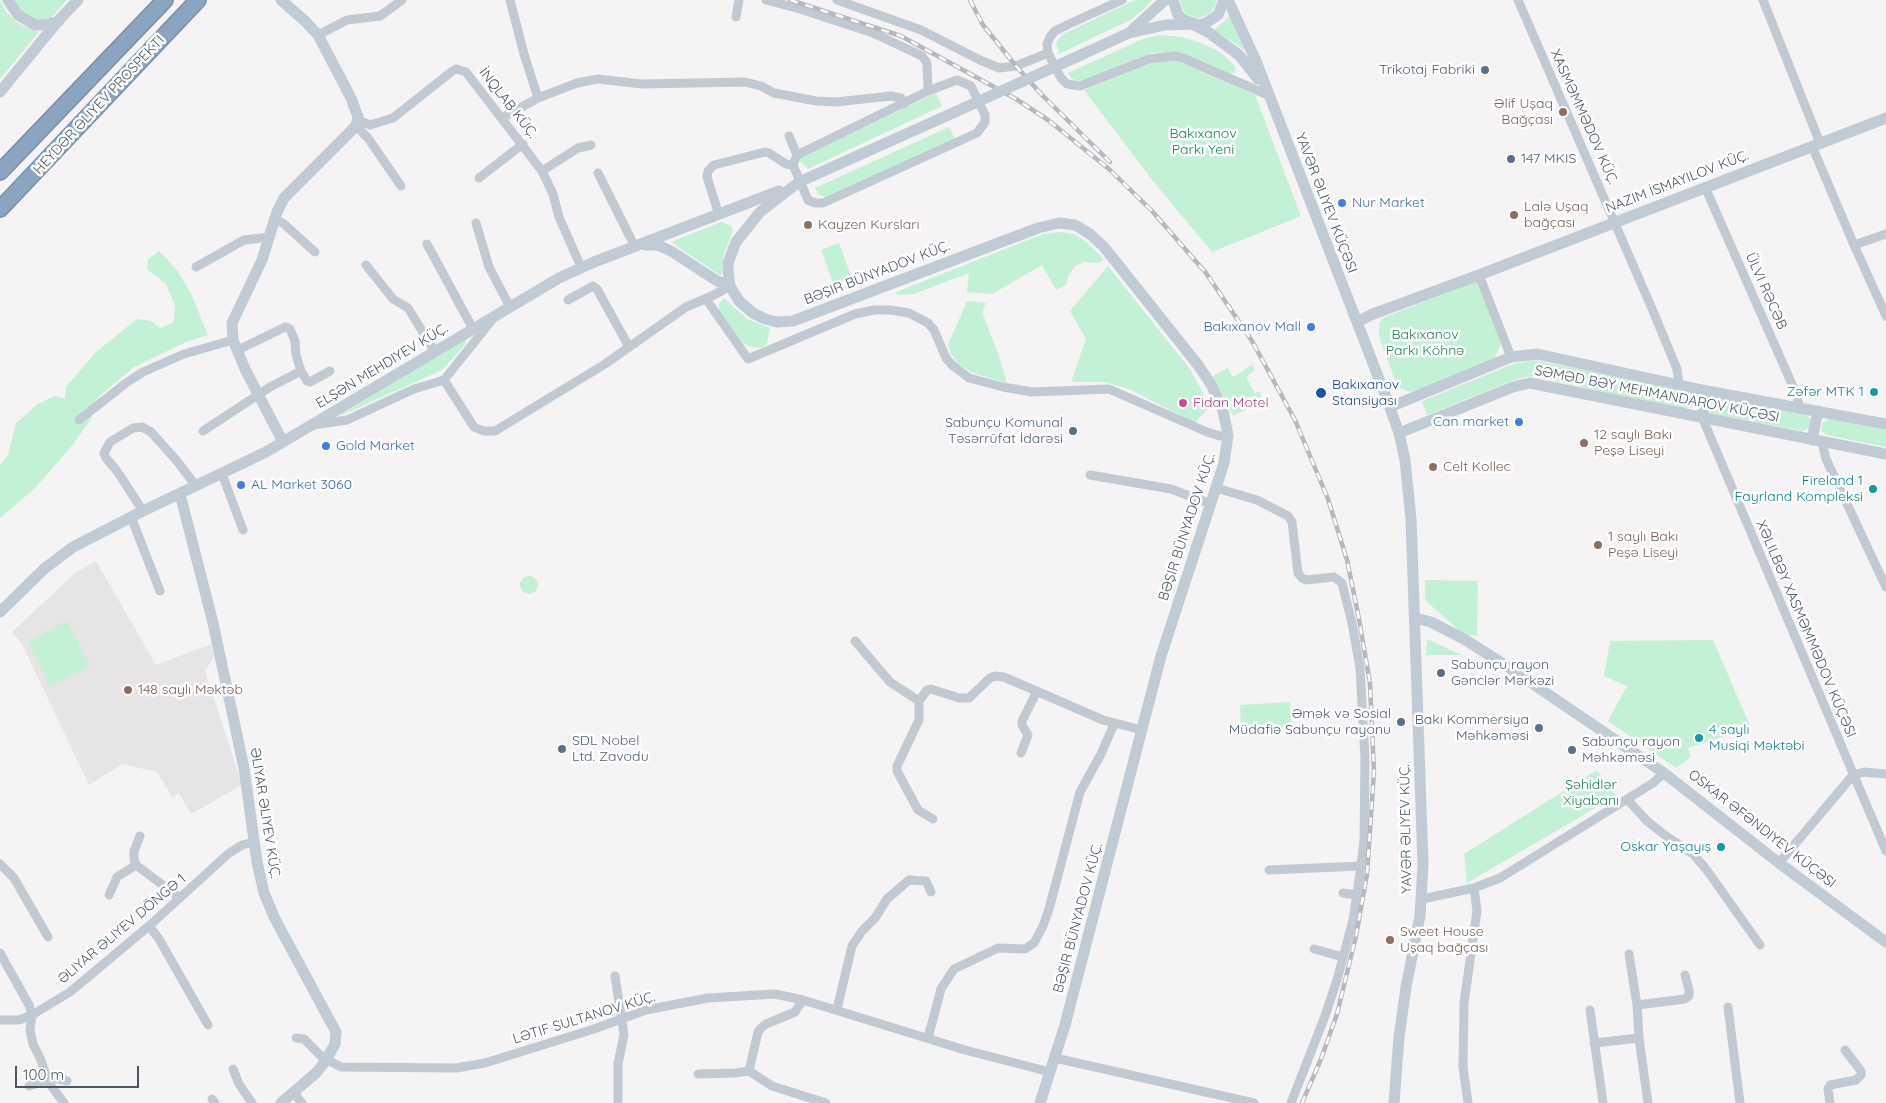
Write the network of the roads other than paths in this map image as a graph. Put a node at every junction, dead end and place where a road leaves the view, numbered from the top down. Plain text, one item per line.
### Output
1 (8, 0) edge
2 (78, 0) edge
3 (87, 0) edge
4 (165, 0) edge
5 (198, 0) edge
6 (281, 0) edge
7 (402, 0) edge
8 (510, 0) edge
9 (739, 0) edge
10 (766, 0) edge
11 (837, 0) edge
12 (1122, 0) edge
13 (1165, 0) edge
14 (1173, 0) edge
15 (1224, 0) edge
16 (1228, 0) edge
17 (1518, 0) edge
18 (1763, 0) edge
19 (736, 17) dead end
20 (58, 21) junction
21 (1192, 24) junction
22 (1129, 33) junction
23 (318, 35) junction
24 (1048, 53) junction
25 (928, 91) junction
26 (0, 92) edge
27 (1268, 95) junction
28 (538, 98) junction
29 (904, 104) junction
30 (502, 118) junction
31 (1886, 118) edge
32 (357, 123) junction
33 (789, 136) dead end
34 (523, 144) junction
35 (1816, 145) junction
36 (591, 146) dead end
37 (797, 155) junction
38 (793, 165) junction
39 (542, 171) junction
40 (0, 172) edge
41 (598, 173) dead end
42 (479, 178) dead end
43 (800, 182) junction
44 (401, 186) dead end
45 (1705, 187) junction
46 (0, 209) edge
47 (719, 215) junction
48 (274, 218) junction
49 (1615, 222) junction
50 (476, 223) dead end
51 (1886, 234) edge
52 (270, 237) junction
53 (428, 244) dead end
54 (635, 246) junction
55 (1854, 246) junction
56 (314, 252) dead end
57 (366, 265) dead end
58 (196, 267) dead end
59 (581, 268) junction
60 (1479, 275) junction
61 (730, 286) junction
62 (706, 299) junction
63 (568, 300) dead end
64 (510, 307) junction
65 (496, 315) junction
66 (1886, 316) edge
67 (1357, 322) junction
68 (473, 329) junction
69 (236, 345) junction
70 (629, 347) junction
71 (435, 352) junction
72 (1512, 358) junction
73 (301, 371) junction
74 (330, 371) dead end
75 (444, 380) junction
76 (1678, 384) junction
77 (1707, 390) junction
78 (258, 396) junction
79 (1388, 402) junction
80 (1800, 407) junction
81 (1818, 411) junction
82 (1702, 417) junction
83 (79, 420) dead end
84 (1886, 424) edge
85 (313, 425) junction
86 (202, 431) dead end
87 (1399, 433) junction
88 (1228, 435) junction
89 (1817, 441) junction
90 (283, 442) junction
91 (1886, 454) edge
92 (222, 474) junction
93 (1090, 475) dead end
94 (196, 486) junction
95 (1216, 488) junction
96 (180, 494) junction
97 (1211, 504) junction
98 (143, 511) junction
99 (132, 517) junction
100 (243, 530) dead end
101 (1886, 587) edge
102 (160, 591) dead end
103 (0, 612) edge
104 (1415, 618) junction
105 (855, 641) dead end
106 (1037, 691) junction
107 (918, 701) junction
108 (1114, 724) junction
109 (1142, 730) junction
110 (1021, 753) dead end
111 (1664, 773) junction
112 (1886, 774) edge
113 (1853, 775) junction
114 (1627, 799) junction
115 (933, 818) dead end
116 (140, 836) dead end
117 (254, 842) junction
118 (1886, 851) edge
119 (1779, 863) junction
120 (0, 864) edge
121 (136, 865) junction
122 (1361, 866) junction
123 (1269, 870) dead end
124 (1474, 888) junction
125 (931, 892) dead end
126 (1343, 893) dead end
127 (108, 894) dead end
128 (1357, 895) junction
129 (180, 898) junction
130 (1422, 899) junction
131 (149, 926) junction
132 (48, 937) dead end
133 (1886, 942) edge
134 (1760, 945) dead end
135 (1314, 949) dead end
136 (0, 953) edge
137 (1629, 954) dead end
138 (1343, 957) junction
139 (1685, 975) dead end
140 (615, 976) dead end
141 (803, 1000) junction
142 (1637, 1005) junction
143 (1728, 1007) dead end
144 (837, 1009) junction
145 (1590, 1010) dead end
146 (32, 1015) junction
147 (622, 1018) junction
148 (0, 1020) edge
149 (208, 1025) dead end
150 (296, 1038) dead end
151 (928, 1038) junction
152 (1639, 1038) junction
153 (1594, 1043) junction
154 (1845, 1050) dead end
155 (1055, 1058) junction
156 (326, 1060) junction
157 (233, 1068) dead end
158 (749, 1071) junction
159 (1050, 1072) junction
160 (698, 1074) dead end
161 (48, 1080) junction
162 (67, 1081) dead end
163 (28, 1086) dead end
164 (293, 1092) junction
165 (64, 1103) edge
166 (252, 1103) edge
167 (281, 1103) edge
168 (302, 1103) edge
169 (618, 1103) edge
170 (825, 1103) edge
171 (1040, 1103) edge
172 (1254, 1103) edge
173 (1291, 1103) edge
174 (1394, 1103) edge
175 (1468, 1103) edge
176 (1603, 1103) edge
177 (1648, 1103) edge
178 (1740, 1103) edge
179 (1830, 1103) edge

1 - 20 street
2 - 20 street
3 - 20 street
4 - 40 highway, HEYDƏR ƏLIYEV PROSPEKTI
5 - 46 highway, HEYDƏR ƏLIYEV PROSPEKTI
6 - 23 street
7 - 23 street
8 - 28 street
9 - 19 street
10 - 25 street
11 - 24 street
12 - 24 street
13 - 22 street
14 - 21 street
15 - 21 street
16 - 27 street
17 - 49 street, XASMƏMMƏDOV KÜÇ.
18 - 35 street
20 - 26 street
21 - 22 street
21 - 27 street
22 - 43 street, bridge
23 - 32 street
24 - 27 street
25 - 29 street
25 - 43 street
27 - 67 street, YAVƏR ƏLIYEV KÜÇƏSI
28 - 29 street
28 - 30 street
29 - 37 street
30 - 32 street, İNQLAB KÜÇ.
30 - 34 street, İNQLAB KÜÇ.
31 - 35 street
32 - 44 street
32 - 48 street
33 - 37 street
34 - 39 street, İNQLAB KÜÇ.
34 - 42 street
35 - 45 street
35 - 55 street
36 - 39 street
37 - 38 street
38 - 43 street
38 - 47 street
39 - 59 street, İNQLAB KÜÇ.
41 - 54 street
43 - 47 street, ELŞƏN MEHDIYEV KÜÇ.
43 - 61 street
45 - 49 street
45 - 80 street, ÜLVI RƏCƏB
47 - 54 street, ELŞƏN MEHDIYEV KÜÇ.
48 - 52 street
48 - 56 street
49 - 60 street
49 - 76 street, XASMƏMMƏDOV KÜÇ.
50 - 64 street
51 - 55 street
52 - 58 street
52 - 69 street
53 - 68 street
54 - 59 street, ELŞƏN MEHDIYEV KÜÇ.
54 - 61 street
55 - 66 street
57 - 71 street
59 - 64 street, ELŞƏN MEHDIYEV KÜÇ.
60 - 67 street
60 - 72 street
61 - 62 street
61 - 88 street, BƏŞIR BÜNYADOV KÜÇ.
62 - 70 street
62 - 88 street
63 - 70 street
64 - 65 street, ELŞƏN MEHDIYEV KÜÇ.
65 - 68 street, ELŞƏN MEHDIYEV KÜÇ.
65 - 75 street
67 - 79 street
68 - 71 street, ELŞƏN MEHDIYEV KÜÇ.
69 - 73 street
69 - 78 street
69 - 83 street
70 - 75 street
71 - 85 street, ELŞƏN MEHDIYEV KÜÇ.
72 - 76 street, SƏMƏD BƏY MEHMANDAROV KÜÇƏSI
72 - 79 street, SƏMƏD BƏY MEHMANDAROV KÜÇƏSI
73 - 74 street
73 - 78 street
75 - 85 street
76 - 77 street, SƏMƏD BƏY MEHMANDAROV KÜÇƏSI
77 - 80 street, SƏMƏD BƏY MEHMANDAROV KÜÇƏSI
77 - 82 street
78 - 86 street
78 - 90 street
79 - 87 street, YAVƏR ƏLIYEV KÜÇ.
80 - 81 street, SƏMƏD BƏY MEHMANDAROV KÜÇƏSI
81 - 84 street, SƏMƏD BƏY MEHMANDAROV KÜÇƏSI
81 - 89 street
82 - 87 street, SƏMƏD BƏY MEHMANDAROV KÜÇƏSI
82 - 89 street, SƏMƏD BƏY MEHMANDAROV KÜÇƏSI
82 - 113 street, XƏLILBƏY XASMƏMMƏDOV KÜÇƏSI
85 - 90 street, ELŞƏN MEHDIYEV KÜÇ.
87 - 104 street, YAVƏR ƏLIYEV KÜÇ.
88 - 95 street, BƏŞIR BÜNYADOV KÜÇ.
89 - 91 street, SƏMƏD BƏY MEHMANDAROV KÜÇƏSI
89 - 101 street
90 - 92 street, ELŞƏN MEHDIYEV KÜÇ.
92 - 94 street, ELŞƏN MEHDIYEV KÜÇ.
92 - 100 street
93 - 97 street
94 - 96 street, ELŞƏN MEHDIYEV KÜÇ.
94 - 98 street
95 - 97 street, BƏŞIR BÜNYADOV KÜÇ.
95 - 122 street
96 - 98 street, ELŞƏN MEHDIYEV KÜÇ.
96 - 117 street, ƏLIYAR ƏLIYEV KÜÇ.
97 - 109 street, BƏŞIR BÜNYADOV KÜÇ.
98 - 99 street, ELŞƏN MEHDIYEV KÜÇ.
99 - 102 street
99 - 103 street, ELŞƏN MEHDIYEV KÜÇ.
104 - 111 street, OSKAR ƏFƏNDIYEV KÜÇƏSI
104 - 130 street, YAVƏR ƏLIYEV KÜÇ.
105 - 107 street
106 - 107 street
106 - 108 street
106 - 110 street
107 - 115 street
108 - 109 street
108 - 151 street
109 - 155 street, BƏŞIR BÜNYADOV KÜÇ.
111 - 114 street
111 - 119 street, OSKAR ƏFƏNDIYEV KÜÇƏSI
112 - 113 street
113 - 118 street, XƏLILBƏY XASMƏMMƏDOV KÜÇƏSI
113 - 119 street
114 - 124 street
114 - 134 street
116 - 121 street
117 - 129 street, ƏLIYAR ƏLIYEV DÖNGƏ 1
117 - 156 street, ƏLIYAR ƏLIYEV KÜÇ.
119 - 133 street, OSKAR ƏFƏNDIYEV KÜÇƏSI
120 - 132 street
121 - 127 street
121 - 129 street
122 - 123 street
122 - 128 street
124 - 130 street
124 - 175 street
125 - 144 street
126 - 128 street
128 - 138 street
129 - 131 street, ƏLIYAR ƏLIYEV DÖNGƏ 1
130 - 174 street, YAVƏR ƏLIYEV KÜÇ.
131 - 146 street, ƏLIYAR ƏLIYEV DÖNGƏ 1
131 - 149 street
135 - 138 street
136 - 146 street
137 - 142 street
138 - 173 street
139 - 142 street
140 - 147 street
141 - 144 street, LƏTIF SULTANOV KÜÇ.
141 - 147 street, LƏTIF SULTANOV KÜÇ.
141 - 158 street
142 - 152 street
143 - 178 street
144 - 151 street, LƏTIF SULTANOV KÜÇ.
145 - 153 street
146 - 148 street, ƏLIYAR ƏLIYEV DÖNGƏ 1
146 - 161 street
147 - 156 street, LƏTIF SULTANOV KÜÇ.
147 - 169 street
150 - 156 street
151 - 159 street, LƏTIF SULTANOV KÜÇ.
152 - 153 street
152 - 177 street
153 - 176 street
154 - 179 street
155 - 159 street, BƏŞIR BÜNYADOV KÜÇ.
155 - 172 street
156 - 164 street, ƏLIYAR ƏLIYEV KÜÇ.
157 - 166 street
158 - 160 street
158 - 170 street
159 - 171 street, BƏŞIR BÜNYADOV KÜÇ.
161 - 162 street
161 - 163 street
161 - 165 street
164 - 167 street, ƏLIYAR ƏLIYEV KÜÇ.
164 - 168 street

